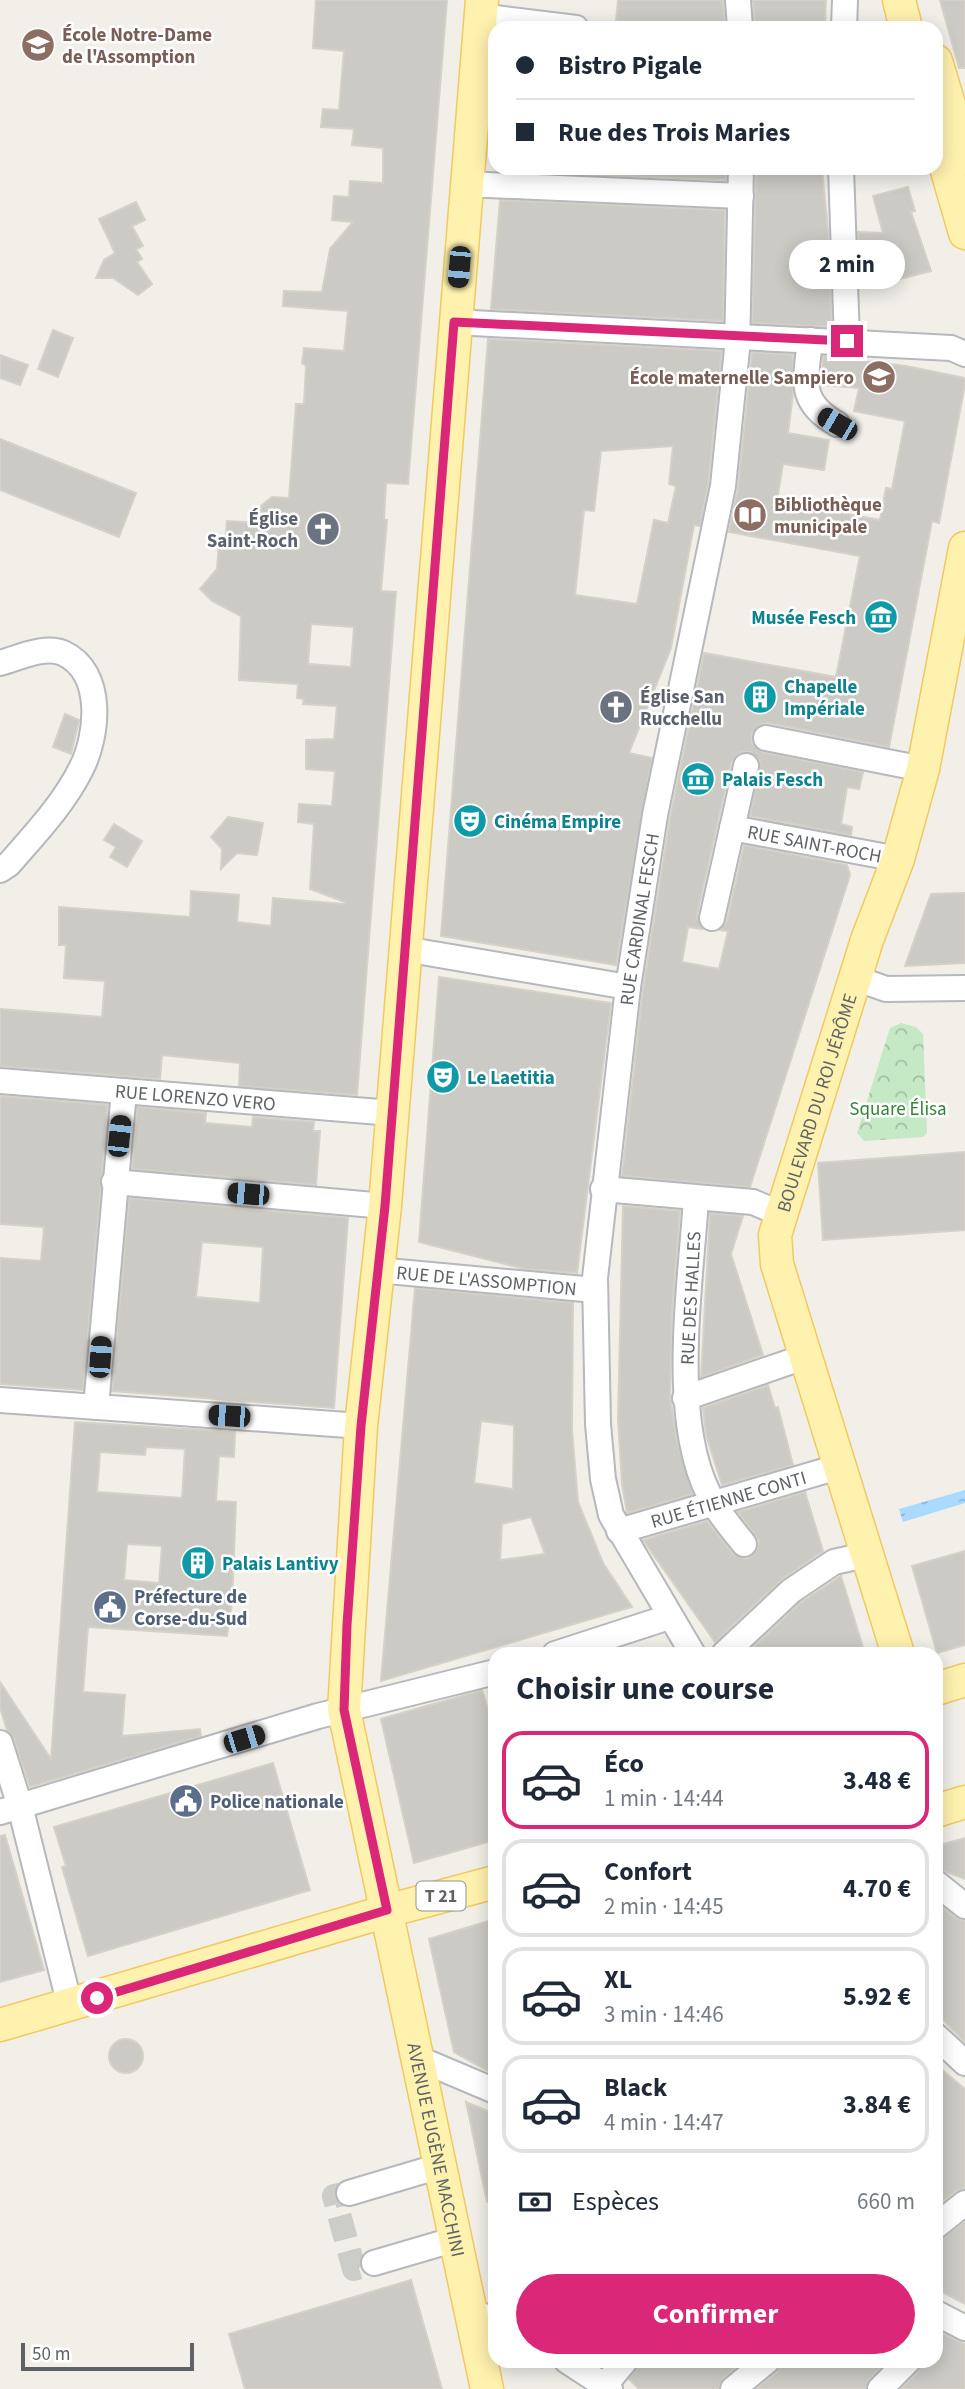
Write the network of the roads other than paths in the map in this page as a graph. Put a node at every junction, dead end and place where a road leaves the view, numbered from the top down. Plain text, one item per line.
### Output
1 (738, 0) edge
2 (845, 0) edge
3 (899, 0) edge
4 (920, 0) edge
5 (481, 8) edge
6 (543, 21) edge
7 (740, 21) edge
8 (844, 21) edge
9 (904, 21) edge
10 (926, 21) edge
11 (943, 84) edge
12 (943, 157) edge
13 (965, 158) edge
14 (741, 175) edge
15 (841, 175) edge
16 (466, 184) junction
17 (741, 196) junction
18 (965, 233) edge
19 (454, 322) junction
20 (737, 337) junction
21 (810, 340) junction
22 (847, 341) junction
23 (965, 354) edge
24 (837, 424) dead end
25 (964, 560) edge
26 (958, 617) edge
27 (0, 663) edge
28 (766, 738) dead end
29 (746, 766) dead end
30 (922, 769) junction
31 (732, 828) junction
32 (898, 859) junction
33 (0, 870) edge
34 (712, 918) dead end
35 (404, 949) junction
36 (855, 978) junction
37 (628, 987) junction
38 (965, 988) edge
39 (0, 1081) edge
40 (124, 1091) junction
41 (392, 1113) junction
42 (114, 1182) junction
43 (603, 1189) junction
44 (696, 1198) junction
45 (385, 1206) junction
46 (781, 1214) junction
47 (377, 1270) junction
48 (595, 1290) junction
49 (804, 1357) junction
50 (685, 1398) junction
51 (0, 1400) edge
52 (96, 1407) junction
53 (361, 1426) junction
54 (838, 1467) junction
55 (713, 1504) junction
56 (620, 1531) junction
57 (744, 1544) dead end
58 (865, 1555) junction
59 (669, 1617) junction
60 (577, 1647) edge
61 (688, 1647) edge
62 (731, 1647) edge
63 (896, 1647) edge
64 (488, 1674) edge
65 (965, 1680) edge
66 (943, 1687) edge
67 (344, 1710) junction
68 (0, 1743) edge
69 (965, 1802) edge
70 (10, 1809) edge
71 (943, 1809) edge
72 (943, 1883) edge
73 (488, 1884) edge
74 (943, 1888) edge
75 (965, 1888) edge
76 (965, 1906) edge
77 (387, 1910) junction
78 (70, 2006) junction
79 (0, 2025) edge
80 (943, 2043) edge
81 (416, 2058) junction
82 (965, 2063) edge
83 (488, 2088) edge
84 (440, 2166) junction
85 (349, 2193) dead end
86 (965, 2203) edge
87 (943, 2220) edge
88 (456, 2239) junction
89 (374, 2263) tunnel mouth
90 (484, 2316) edge
91 (578, 2368) edge
92 (620, 2368) edge
93 (758, 2368) edge
94 (901, 2368) edge
95 (608, 2387) edge
96 (487, 2389) edge
97 (733, 2389) edge
98 (880, 2389) edge

1 - 7 street
2 - 8 street
3 - 9 main road
4 - 10 main road
5 - 6 street
5 - 16 main road, AVENUE EUGÈNE MACCHINI
11 - 13 main road
12 - 18 main road
14 - 17 street, RUE CARDINAL FESCH
15 - 22 street
16 - 17 street
16 - 19 main road, AVENUE EUGÈNE MACCHINI
17 - 20 street, RUE CARDINAL FESCH
19 - 20 street
19 - 35 main road, AVENUE EUGÈNE MACCHINI
20 - 21 street
20 - 37 street, RUE CARDINAL FESCH
21 - 22 street
21 - 24 street
22 - 23 street
25 - 26 main road, BOULEVARD DU ROI JÉRÔME
26 - 30 main road, BOULEVARD DU ROI JÉRÔME
27 - 33 street
28 - 30 street
29 - 31 street, RUE SAINT-ROCH
30 - 32 main road, BOULEVARD DU ROI JÉRÔME
31 - 32 street, RUE SAINT-ROCH
31 - 34 street, RUE SAINT-ROCH
32 - 36 main road, BOULEVARD DU ROI JÉRÔME
35 - 37 street
35 - 41 main road, AVENUE EUGÈNE MACCHINI
36 - 38 street
36 - 46 main road, BOULEVARD DU ROI JÉRÔME
37 - 43 street, RUE CARDINAL FESCH
39 - 40 street, RUE LORENZO VERO
40 - 41 street, RUE LORENZO VERO
40 - 42 street
41 - 45 main road, AVENUE EUGÈNE MACCHINI
42 - 45 street
42 - 52 street
43 - 44 street
43 - 48 street, RUE CARDINAL FESCH
44 - 46 street
44 - 50 street, RUE DES HALLES
45 - 47 main road, AVENUE EUGÈNE MACCHINI
46 - 49 main road, BOULEVARD DU ROI JÉRÔME
47 - 48 street, RUE DE L'ASSOMPTION
47 - 53 main road, AVENUE EUGÈNE MACCHINI
48 - 56 street, RUE CARDINAL FESCH
49 - 50 street, RUE DES HALLES
49 - 54 main road, BOULEVARD DU ROI JÉRÔME
50 - 55 street, RUE DES HALLES
51 - 52 street
52 - 53 street
53 - 67 main road, AVENUE EUGÈNE MACCHINI
54 - 55 street, RUE ÉTIENNE CONTI
54 - 58 main road, BOULEVARD DU ROI JÉRÔME
55 - 56 street, RUE ÉTIENNE CONTI
55 - 57 street, RUE DES HALLES
56 - 59 street, RUE CARDINAL FESCH
58 - 62 street
58 - 63 main road, BOULEVARD DU ROI JÉRÔME
59 - 60 street
59 - 61 street, RUE CARDINAL FESCH
64 - 67 street
65 - 66 main road
67 - 70 street
67 - 77 main road, AVENUE EUGÈNE MACCHINI
68 - 70 street
69 - 71 main road
70 - 78 street
72 - 75 street
73 - 77 main road, T 21
74 - 76 street
77 - 78 main road
77 - 81 main road, AVENUE EUGÈNE MACCHINI
78 - 79 main road
80 - 82 street
81 - 83 street
81 - 84 main road, AVENUE EUGÈNE MACCHINI
84 - 85 street
84 - 88 main road, AVENUE EUGÈNE MACCHINI
86 - 87 street
88 - 89 street
88 - 90 main road, AVENUE EUGÈNE MACCHINI
90 - 96 main road, AVENUE EUGÈNE MACCHINI
91 - 95 street
92 - 95 street
93 - 97 street
94 - 98 street

